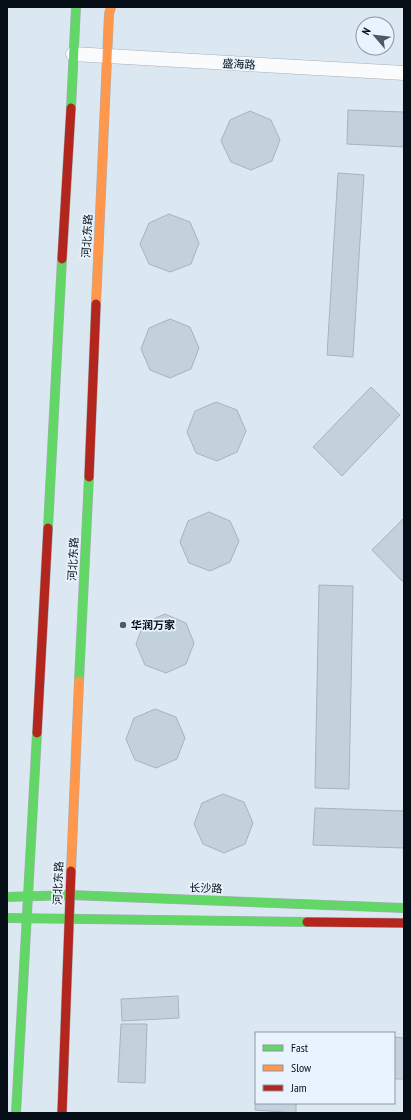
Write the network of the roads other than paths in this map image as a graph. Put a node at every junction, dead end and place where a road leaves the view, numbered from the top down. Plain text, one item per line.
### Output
1 (76, 7) edge
2 (111, 7) edge
3 (73, 54) junction
4 (107, 56) junction
5 (404, 73) edge
6 (70, 895) junction
7 (7, 897) edge
8 (26, 897) junction
9 (404, 908) edge
10 (69, 917) junction
11 (7, 918) edge
12 (25, 918) junction
13 (404, 923) edge
14 (16, 1113) edge
15 (62, 1113) edge

1 - 3 main road
2 - 4 main road, 河北东路
3 - 4 street, 盛海路
3 - 8 main road
4 - 5 street, 盛海路
4 - 6 main road, 河北东路
6 - 8 main road, 长沙路
6 - 9 main road, 长沙路
6 - 10 main road, 河北东路
7 - 8 main road, 长沙路
8 - 12 main road
10 - 12 main road
10 - 13 main road
10 - 15 main road, 河北东路
11 - 12 main road
12 - 14 main road

